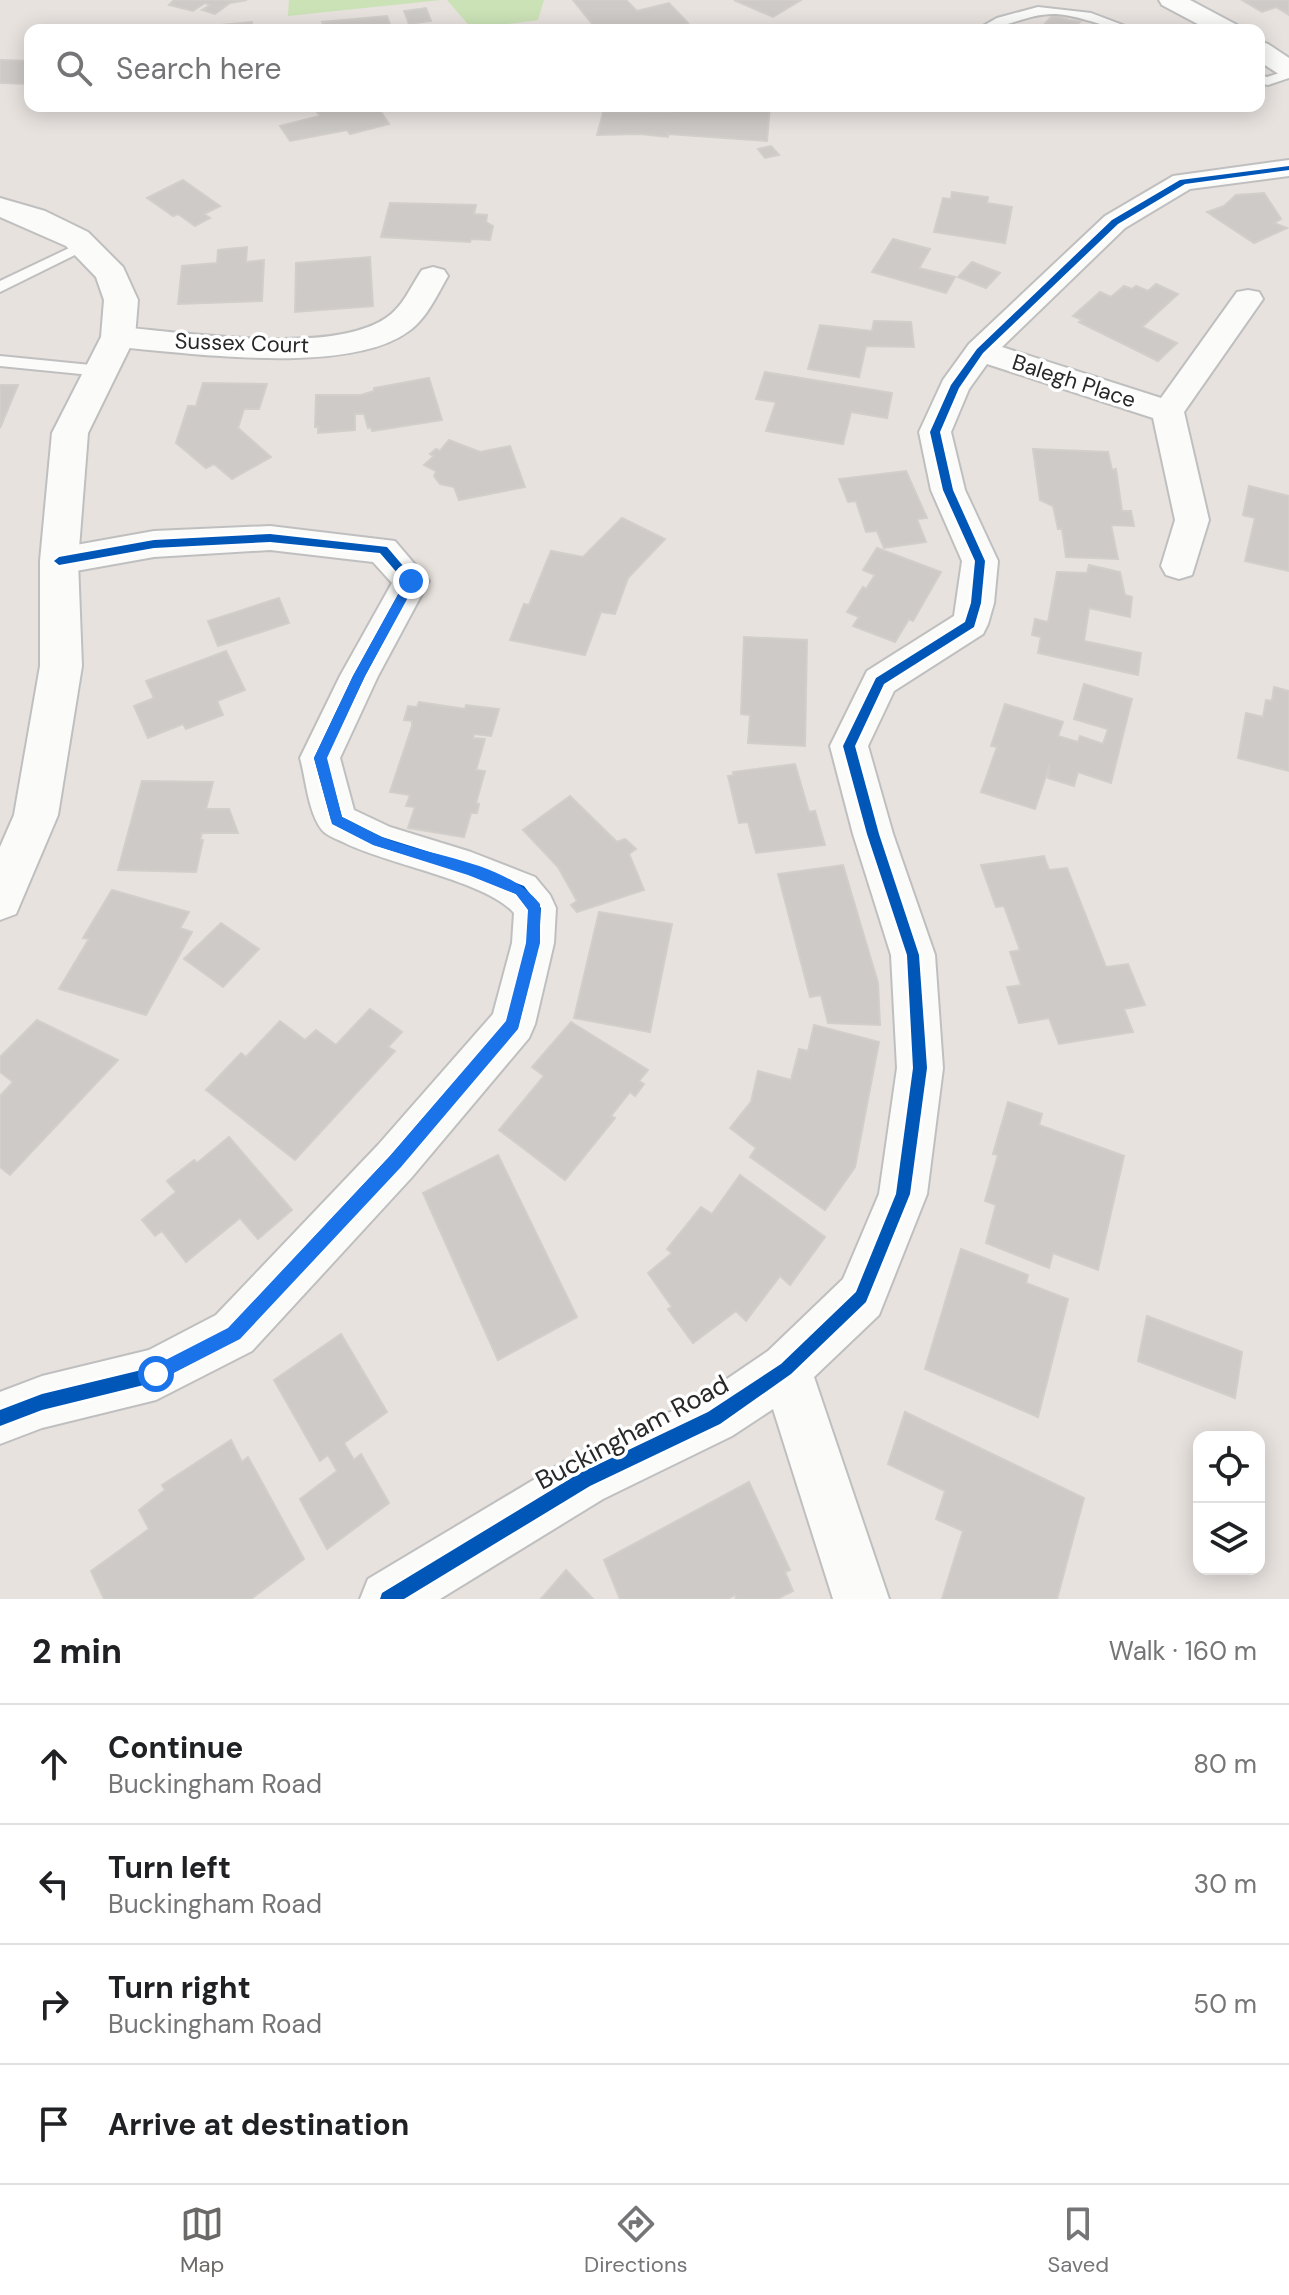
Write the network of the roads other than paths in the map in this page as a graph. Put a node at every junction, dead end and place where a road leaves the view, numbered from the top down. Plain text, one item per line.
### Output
1 (1171, 0) edge
2 (992, 24) edge
3 (1115, 24) edge
4 (1217, 24) edge
5 (1265, 54) edge
6 (1289, 72) edge
7 (1265, 80) edge
8 (1289, 168) edge
9 (0, 207) edge
10 (84, 245) junction
11 (433, 276) dead end
12 (0, 287) edge
13 (1248, 299) dead end
14 (118, 337) junction
15 (980, 351) junction
16 (0, 361) edge
17 (101, 371) junction
18 (1168, 411) junction
19 (59, 561) junction
20 (1179, 566) dead end
21 (0, 900) edge
22 (786, 1369) junction
23 (0, 1418) edge
24 (388, 1599) edge
25 (861, 1599) edge

1 - 4 street
2 - 3 lane
5 - 6 street
6 - 7 lane
8 - 15 street, Buckingham Road
9 - 10 main road
10 - 12 lane
10 - 14 main road
11 - 14 street, Sussex Court
13 - 18 street
14 - 17 main road
15 - 18 street, Balegh Place
15 - 22 street, Buckingham Road
16 - 17 lane
17 - 19 main road
18 - 20 street
19 - 21 main road
19 - 23 street
22 - 24 street, Buckingham Road
22 - 25 street

